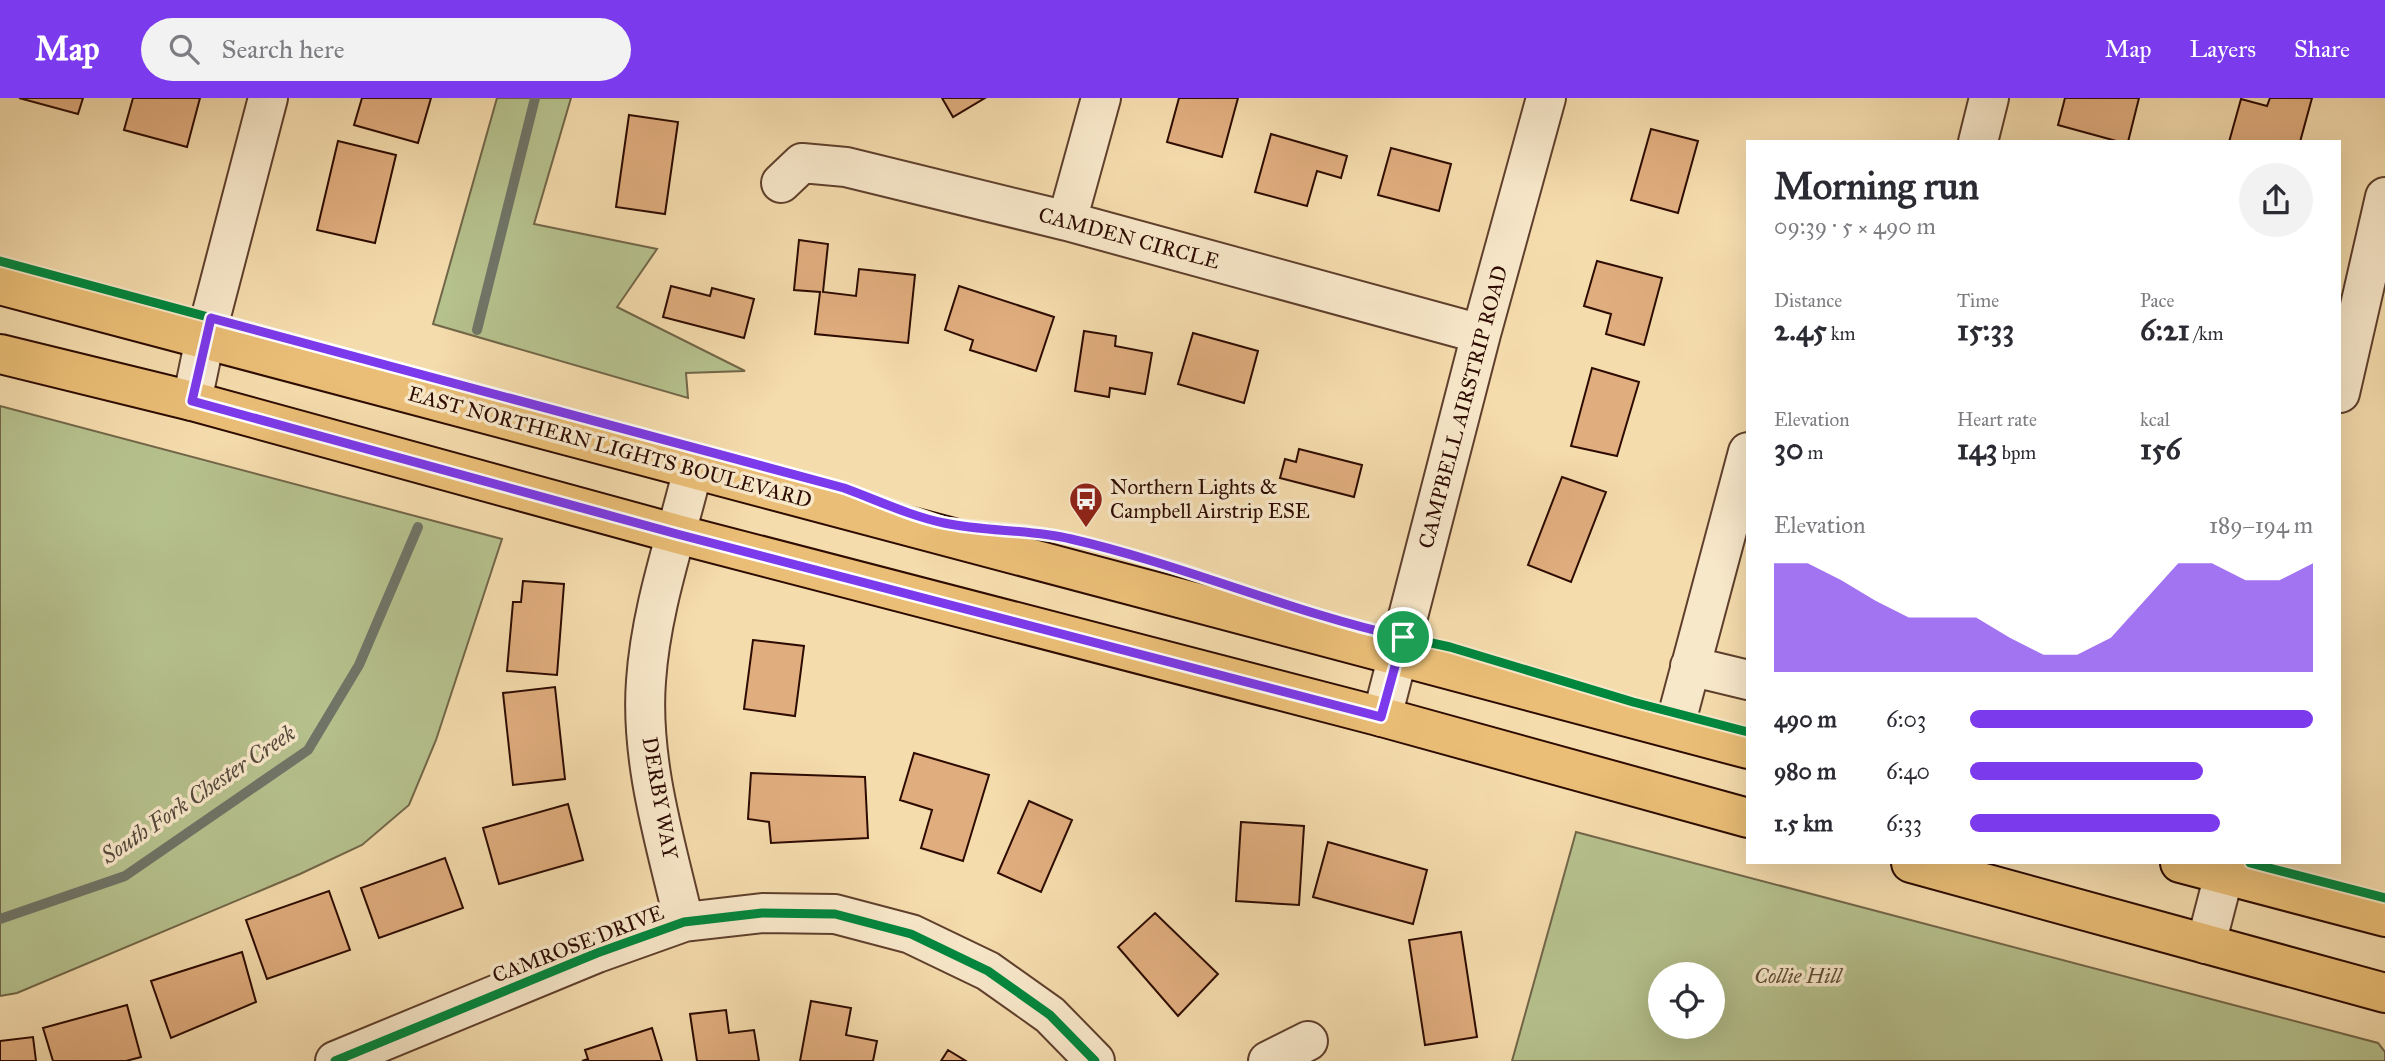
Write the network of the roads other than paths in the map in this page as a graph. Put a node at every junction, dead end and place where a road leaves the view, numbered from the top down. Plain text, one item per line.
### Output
1 (268, 98) edge
2 (1101, 98) edge
3 (1546, 98) edge
4 (1989, 98) edge
5 (1978, 140) edge
6 (781, 183) dead end
7 (2385, 197) edge
8 (1067, 221) junction
9 (0, 285) edge
10 (2347, 333) edge
11 (1481, 334) junction
12 (205, 339) junction
13 (0, 354) edge
14 (2341, 384) edge
15 (192, 401) junction
16 (1746, 459) edge
17 (693, 469) junction
18 (677, 534) junction
19 (1398, 656) junction
20 (1690, 666) junction
21 (1746, 680) edge
22 (1381, 717) junction
23 (1674, 729) junction
24 (1746, 748) edge
25 (1746, 817) edge
26 (1915, 864) edge
27 (2188, 864) edge
28 (2225, 869) edge
29 (2385, 917) edge
30 (684, 922) junction
31 (2206, 944) junction
32 (2385, 993) edge
33 (1308, 1041) dead end
34 (335, 1061) edge
35 (1095, 1061) edge
36 (1268, 1061) edge

1 - 12 street
2 - 8 street
3 - 11 street, CAMPBELL AIRSTRIP ROAD
4 - 5 street
6 - 8 street, CAMDEN CIRCLE
7 - 10 street
8 - 11 street, CAMDEN CIRCLE
9 - 12 main road, EAST NORTHERN LIGHTS BOULEVARD
10 - 14 street
11 - 19 street, CAMPBELL AIRSTRIP ROAD
12 - 15 street
12 - 17 main road, EAST NORTHERN LIGHTS BOULEVARD
13 - 15 main road
15 - 18 main road
16 - 20 street
17 - 18 street, DERBY WAY
17 - 19 main road, EAST NORTHERN LIGHTS BOULEVARD
18 - 22 main road
18 - 30 street, DERBY WAY
19 - 22 street, CAMPBELL AIRSTRIP ROAD
19 - 23 main road, EAST NORTHERN LIGHTS BOULEVARD
20 - 21 street
20 - 23 street
22 - 25 main road
23 - 24 main road, EAST NORTHERN LIGHTS BOULEVARD
26 - 31 main road
27 - 28 main road
28 - 29 main road
28 - 31 street
30 - 34 street, CAMROSE DRIVE
30 - 35 street, CAMROSE DRIVE
31 - 32 main road
33 - 36 street

